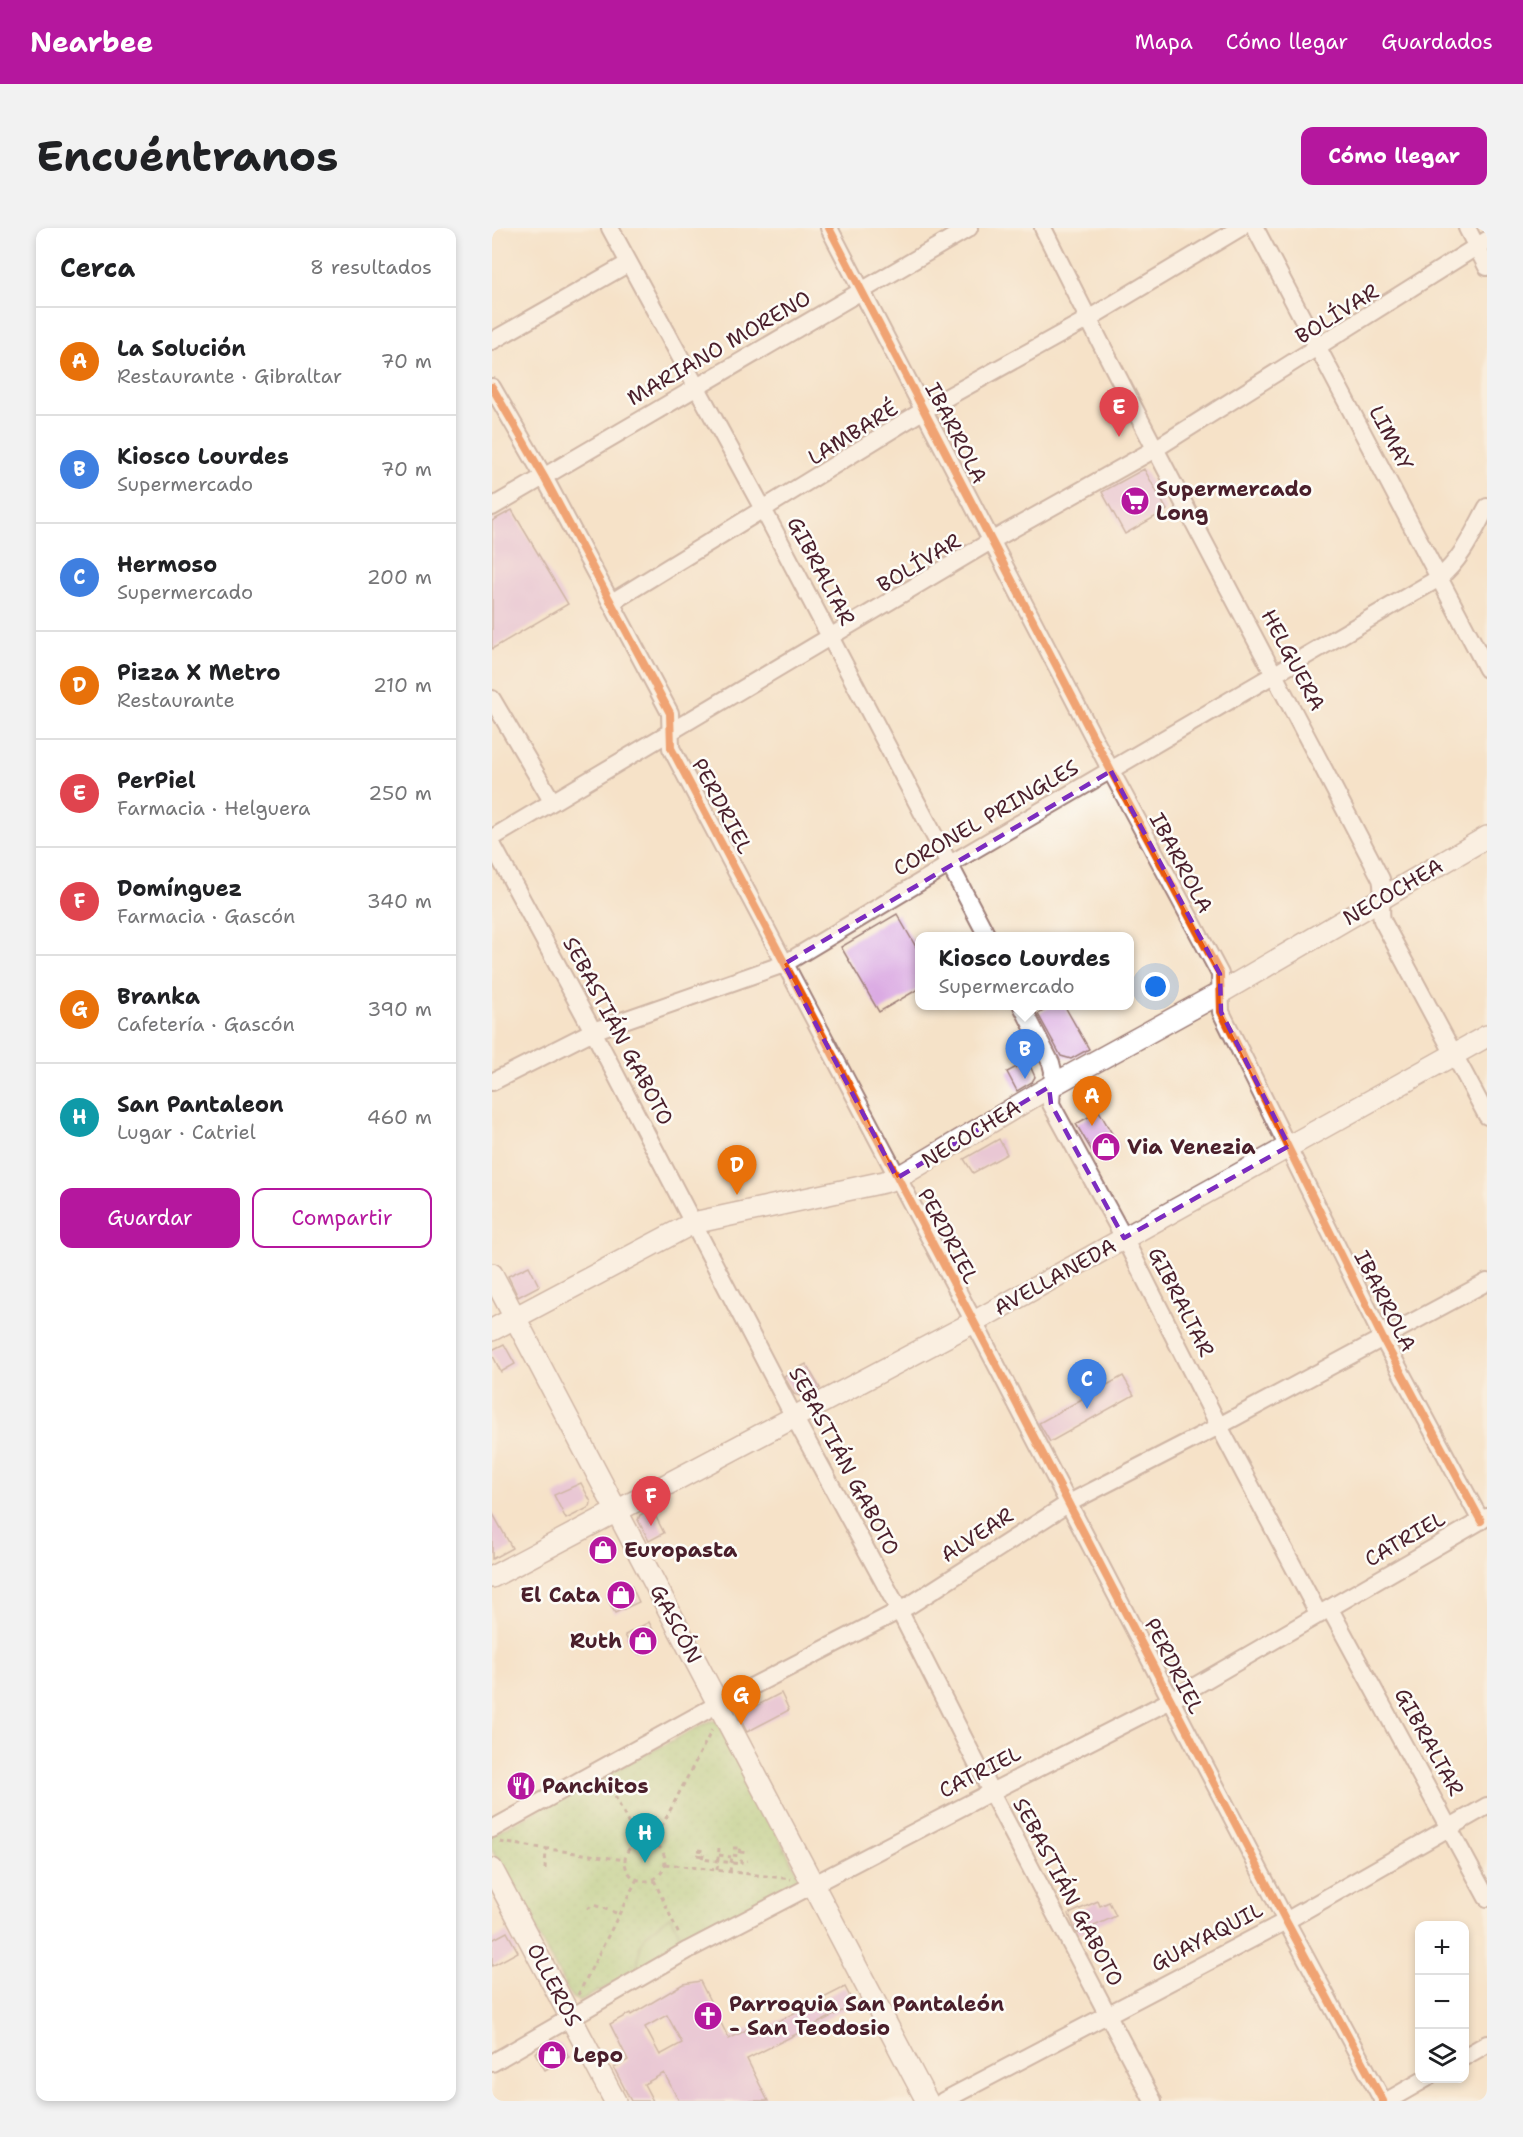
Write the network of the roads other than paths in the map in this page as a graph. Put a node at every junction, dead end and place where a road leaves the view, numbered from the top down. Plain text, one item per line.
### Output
1 (610, 228) edge
2 (829, 228) edge
3 (969, 228) edge
4 (1043, 228) edge
5 (1240, 228) edge
6 (1254, 228) edge
7 (1467, 228) edge
8 (1482, 244) edge
9 (628, 263) junction
10 (1487, 267) edge
11 (862, 291) junction
12 (1088, 319) junction
13 (492, 340) edge
14 (1318, 347) junction
15 (492, 387) edge
16 (695, 387) junction
17 (924, 410) junction
18 (1155, 449) junction
19 (544, 477) junction
20 (492, 507) edge
21 (1487, 507) edge
22 (763, 509) junction
23 (991, 540) junction
24 (1439, 578) junction
25 (612, 602) junction
26 (830, 638) junction
27 (1487, 669) edge
28 (1276, 674) junction
29 (492, 699) edge
30 (671, 731) junction
31 (1111, 771) junction
32 (552, 801) junction
33 (1487, 837) edge
34 (492, 838) edge
35 (492, 844) edge
36 (950, 864) junction
37 (1382, 898) junction
38 (985, 932) edge
39 (784, 964) junction
40 (1220, 993) junction
41 (1024, 1010) edge
42 (593, 1031) junction
43 (1487, 1036) edge
44 (1455, 1055) junction
45 (492, 1082) edge
46 (1052, 1086) junction
47 (1487, 1116) edge
48 (1289, 1146) junction
49 (897, 1178) junction
50 (693, 1223) junction
51 (1124, 1238) junction
52 (492, 1274) edge
53 (1487, 1282) edge
54 (515, 1317) junction
55 (975, 1322) junction
56 (492, 1330) edge
57 (1383, 1339) junction
58 (795, 1417) junction
59 (1219, 1426) junction
60 (1069, 1503) junction
61 (617, 1512) junction
62 (1484, 1519) edge
63 (492, 1577) edge
64 (899, 1610) junction
65 (1324, 1612) junction
66 (1171, 1700) junction
67 (718, 1713) junction
68 (991, 1792) junction
69 (1487, 1806) edge
70 (1450, 1828) junction
71 (492, 1829) edge
72 (492, 1869) edge
73 (813, 1885) junction
74 (1487, 1898) edge
75 (1286, 1921) junction
76 (574, 2008) junction
77 (1107, 2016) junction
78 (1487, 2044) edge
79 (1469, 2054) edge
80 (492, 2063) edge
81 (1420, 2083) edge
82 (615, 2101) edge
83 (927, 2101) edge
84 (943, 2101) edge
85 (1154, 2101) edge
86 (1383, 2101) edge
87 (1387, 2101) edge

1 - 9 street, GIBRALTAR
2 - 11 street, IBARROLA
3 - 11 street, MARIANO MORENO
4 - 12 street, HELGUERA
5 - 12 street, LAMBARÉ
6 - 14 street, LIMAY
7 - 8 street
8 - 10 street
8 - 14 street, BOLÍVAR
9 - 13 street
9 - 16 street, GIBRALTAR
11 - 16 street, MARIANO MORENO
11 - 17 street, IBARROLA
12 - 17 street, LAMBARÉ
12 - 18 street, HELGUERA
14 - 18 street, BOLÍVAR
14 - 24 street, LIMAY
15 - 19 street, PERDRIEL
16 - 19 street, MARIANO MORENO
16 - 22 street, GIBRALTAR
17 - 22 street, LAMBARÉ
17 - 23 street, IBARROLA
18 - 23 street, BOLÍVAR
18 - 28 street, HELGUERA
19 - 20 street, MARIANO MORENO
19 - 25 street, PERDRIEL
21 - 24 street, CORONEL PRINGLES
22 - 25 street, LAMBARÉ
22 - 26 street, GIBRALTAR
23 - 26 street, BOLÍVAR
23 - 31 street, IBARROLA
24 - 27 street, LIMAY
24 - 28 street, CORONEL PRINGLES
25 - 30 street, PERDRIEL
26 - 30 street, BOLÍVAR
26 - 36 street, GIBRALTAR
28 - 31 street, CORONEL PRINGLES
28 - 37 street, HELGUERA
29 - 32 street
30 - 32 street, BOLÍVAR
30 - 39 street, PERDRIEL
31 - 36 street, CORONEL PRINGLES
31 - 40 street, IBARROLA
32 - 34 street, BOLÍVAR
33 - 37 street, NECOCHEA
35 - 42 street, SEBASTIÁN GABOTO
36 - 38 street, GIBRALTAR
36 - 39 street, CORONEL PRINGLES
37 - 40 street, NECOCHEA
37 - 44 street, HELGUERA
39 - 42 street, CORONEL PRINGLES
39 - 49 street, PERDRIEL
40 - 46 street, NECOCHEA
40 - 48 street, IBARROLA
41 - 46 street, GIBRALTAR
42 - 45 street, CORONEL PRINGLES
42 - 50 street, SEBASTIÁN GABOTO
43 - 44 street, AVELLANEDA
44 - 47 street, HELGUERA
44 - 48 street, AVELLANEDA
46 - 49 street, NECOCHEA
46 - 51 street, GIBRALTAR
48 - 51 street, AVELLANEDA
48 - 57 street, IBARROLA
49 - 50 street, NECOCHEA
49 - 55 street, PERDRIEL
50 - 54 street, NECOCHEA
50 - 58 street, SEBASTIÁN GABOTO
51 - 55 street, AVELLANEDA
51 - 59 street, GIBRALTAR
52 - 54 street, GASCÓN
53 - 57 street, ALVEAR
54 - 56 street, NECOCHEA
54 - 61 street, GASCÓN
55 - 58 street, AVELLANEDA
55 - 60 street, PERDRIEL
57 - 59 street, ALVEAR
57 - 62 street, IBARROLA
58 - 61 street, AVELLANEDA
58 - 64 street, SEBASTIÁN GABOTO
59 - 60 street, ALVEAR
59 - 65 street, GIBRALTAR
60 - 64 street, ALVEAR
60 - 66 street, PERDRIEL
61 - 63 street, AVELLANEDA
61 - 67 street, GASCÓN
62 - 65 street, CATRIEL
64 - 67 street, ALVEAR
64 - 68 street, SEBASTIÁN GABOTO
65 - 66 street, CATRIEL
65 - 70 street, GIBRALTAR
66 - 68 street, CATRIEL
66 - 75 street, PERDRIEL
67 - 71 street, ALVEAR
67 - 73 street, GASCÓN
68 - 73 street, CATRIEL
68 - 77 street, SEBASTIÁN GABOTO
69 - 70 street, GUAYAQUIL
70 - 74 street, GIBRALTAR
70 - 75 street, GUAYAQUIL
72 - 76 street, OLLEROS
73 - 76 street, CATRIEL
73 - 83 street, GASCÓN
75 - 77 street, GUAYAQUIL
75 - 86 street, PERDRIEL
76 - 80 street, CATRIEL
76 - 82 street, OLLEROS
77 - 84 street, GUAYAQUIL
77 - 85 street, SEBASTIÁN GABOTO
78 - 79 street
81 - 87 street

